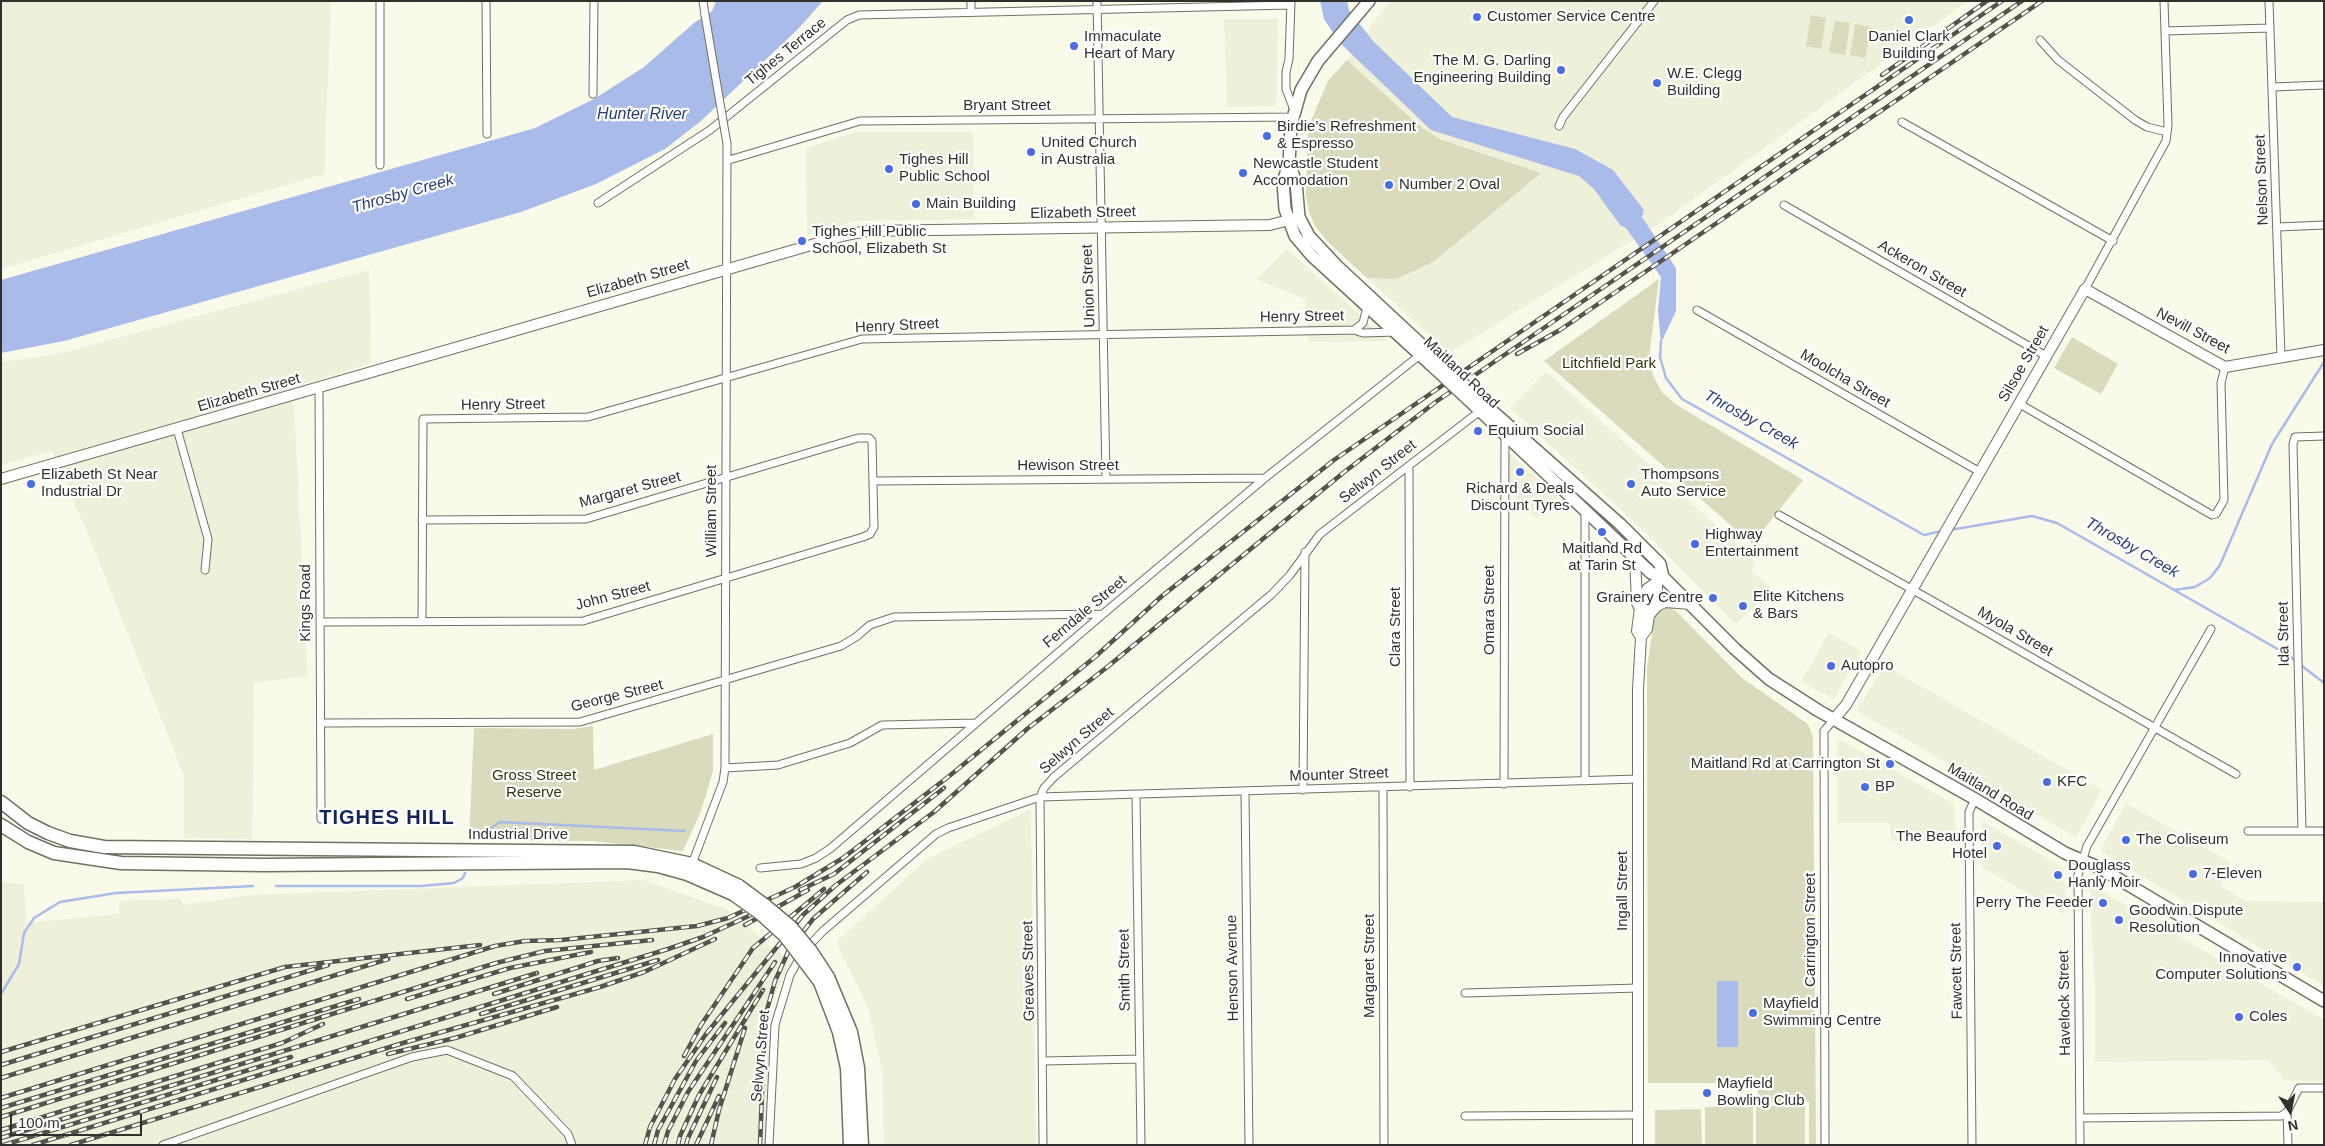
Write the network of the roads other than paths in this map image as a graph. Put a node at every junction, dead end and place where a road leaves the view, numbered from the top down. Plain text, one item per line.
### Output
1 (380, 1) edge
2 (486, 1) edge
3 (594, 1) edge
4 (703, 1) edge
5 (971, 1) edge
6 (1017, 1) edge
7 (1369, 1) edge
8 (1654, 1) edge
9 (2164, 1) edge
10 (2269, 1) edge
11 (1291, 3) edge
12 (1167, 4) edge
13 (1097, 5) edge
14 (1017, 10) junction
15 (971, 11) junction
16 (2270, 28) junction
17 (2165, 31) junction
18 (2040, 40) dead end
19 (2324, 85) edge
20 (2272, 87) junction
21 (593, 94) dead end
22 (1293, 113) junction
23 (1100, 119) junction
24 (1902, 122) dead end
25 (1559, 126) dead end
26 (2167, 132) junction
27 (487, 134) dead end
28 (728, 156) junction
29 (1289, 164) junction
30 (380, 165) dead end
31 (598, 203) dead end
32 (1784, 205) dead end
33 (1300, 217) junction
34 (1288, 221) junction
35 (2324, 225) edge
36 (2278, 227) junction
37 (1101, 228) junction
38 (2113, 241) junction
39 (726, 269) junction
40 (2085, 289) junction
41 (1367, 307) junction
42 (1697, 310) dead end
43 (1354, 330) junction
44 (1396, 332) junction
45 (1104, 334) junction
46 (2321, 350) edge
47 (1420, 355) junction
48 (2046, 356) junction
49 (2281, 357) junction
50 (1433, 361) junction
51 (2225, 367) junction
52 (726, 377) junction
53 (319, 388) junction
54 (2018, 403) junction
55 (1479, 406) junction
56 (177, 429) junction
57 (1505, 435) junction
58 (2324, 436) edge
59 (1409, 466) junction
60 (1980, 472) junction
61 (726, 478) junction
62 (1265, 478) junction
63 (1106, 479) junction
64 (1, 480) edge
65 (872, 481) junction
66 (1585, 510) junction
67 (1778, 515) dead end
68 (422, 520) junction
69 (1305, 552) junction
70 (1635, 557) junction
71 (205, 570) dead end
72 (726, 578) junction
73 (1660, 580) junction
74 (1913, 589) junction
75 (1691, 604) junction
76 (1640, 608) junction
77 (1103, 614) junction
78 (1648, 617) junction
79 (320, 622) junction
80 (422, 622) junction
81 (2210, 630) dead end
82 (1642, 637) junction
83 (726, 680) junction
84 (1834, 719) junction
85 (321, 723) junction
86 (976, 723) junction
87 (2156, 728) junction
88 (725, 768) junction
89 (2236, 774) dead end
90 (1638, 779) junction
91 (1585, 781) junction
92 (1504, 784) junction
93 (1410, 787) junction
94 (1383, 788) junction
95 (1303, 790) junction
96 (1245, 792) junction
97 (1136, 795) junction
98 (1040, 797) junction
99 (1975, 799) junction
100 (1, 802) edge
101 (321, 819) dead end
102 (1, 825) edge
103 (2302, 831) junction
104 (2324, 831) edge
105 (2248, 832) dead end
106 (264, 850) junction
107 (2082, 861) junction
108 (692, 864) junction
109 (264, 865) junction
110 (760, 868) dead end
111 (736, 890) junction
112 (824, 979) junction
113 (1638, 988) junction
114 (1465, 993) dead end
115 (2324, 1001) edge
116 (1140, 1059) junction
117 (1043, 1061) junction
118 (2324, 1088) edge
119 (2287, 1112) junction
120 (1638, 1115) junction
121 (1465, 1116) dead end
122 (2080, 1118) junction
123 (163, 1145) edge
124 (572, 1145) edge
125 (769, 1145) edge
126 (850, 1145) edge
127 (862, 1145) edge
128 (1044, 1145) edge
129 (1141, 1145) edge
130 (1249, 1145) edge
131 (1384, 1145) edge
132 (1638, 1145) edge
133 (1825, 1145) edge
134 (1972, 1145) edge
135 (2080, 1145) edge
136 (2288, 1145) edge

1 - 30 street
2 - 27 street
3 - 21 street
4 - 28 street, William Street, bridge
5 - 15 street
6 - 14 street
7 - 22 main road, Maitland Road
8 - 25 street
9 - 17 street, Silsoe Street
10 - 16 street, Nelson Street
11 - 12 street, Tighes Terrace
11 - 22 street
12 - 13 street, Tighes Terrace
13 - 14 street, Tighes Terrace
13 - 23 street, Union Street
14 - 15 street, Tighes Terrace
15 - 31 street, Tighes Terrace
16 - 17 street
16 - 20 street, Nelson Street
17 - 26 street, Silsoe Street
18 - 26 street
19 - 20 street
20 - 36 street, Nelson Street
22 - 23 street, Bryant Street
22 - 29 main road, Maitland Road
23 - 28 street, Bryant Street
23 - 37 street, Union Street
24 - 38 street
26 - 38 street, Silsoe Street
28 - 39 street, William Street
29 - 33 main road, Maitland Road
29 - 34 main road, Maitland Road
32 - 48 street, Ackeron Street
33 - 34 main road, Elizabeth Street
33 - 50 main road, Maitland Road
34 - 37 main road, Elizabeth Street
34 - 41 main road, Maitland Road
35 - 36 street
36 - 49 street, Nelson Street
37 - 39 main road, Elizabeth Street
37 - 45 street, Union Street
38 - 40 street, Silsoe Street
39 - 52 street, William Street
39 - 53 main road, Elizabeth Street
40 - 48 main road, Silsoe Street
40 - 51 main road, Nevill Street
41 - 43 street, Henry Street
41 - 44 main road, Maitland Road
42 - 60 street, Moolcha Street
43 - 44 street, Henry Street
43 - 45 street, Henry Street
44 - 47 main road, Maitland Road
45 - 52 street, Henry Street
45 - 63 street, Union Street
46 - 49 main road, Nevill Street
47 - 50 main road, Maitland Road
47 - 62 street, Ferndale Street
48 - 54 main road, Silsoe Street
49 - 51 main road, Nevill Street
50 - 55 main road, Maitland Road, bridge
51 - 54 street
52 - 61 street, William Street
52 - 68 street, Henry Street
53 - 56 main road, Elizabeth Street
53 - 79 street, Kings Road
54 - 60 main road, Silsoe Street
55 - 57 main road, Maitland Road
55 - 59 street, Selwyn Street
55 - 73 main road, Maitland Road
56 - 64 main road, Elizabeth Street
56 - 71 street
57 - 66 main road, Maitland Road
57 - 92 street, Omara Street
58 - 103 street, Ida Street
59 - 69 street, Selwyn Street
59 - 93 street, Clara Street
60 - 74 main road, Silsoe Street
61 - 65 street, Margaret Street
61 - 68 street, Margaret Street
61 - 72 street, William Street
62 - 63 street, Hewison Street
62 - 77 street, Ferndale Street
63 - 65 street, Hewison Street
65 - 72 street, John Street
66 - 70 main road, Maitland Road
66 - 91 street
67 - 74 street, Myola Street
68 - 80 street
69 - 95 street
69 - 98 street, Selwyn Street
70 - 73 main road, Maitland Road
70 - 76 main road, Ingall Street
72 - 80 street, John Street
72 - 83 street, William Street
73 - 75 main road, Maitland Road
73 - 76 main road, Ingall Street
73 - 78 main road, Ingall Street
74 - 84 main road, Silsoe Street
74 - 87 street, Myola Street
75 - 78 main road
75 - 84 main road, Maitland Road
76 - 82 main road, Ingall Street
77 - 83 street, George Street
77 - 86 street, Ferndale Street
78 - 82 main road, Ingall Street
79 - 80 street, John Street
79 - 85 street, Kings Road
81 - 87 street, Havelock Street
82 - 90 main road, Ingall Street
83 - 85 street, George Street
83 - 88 street, William Street
84 - 99 main road, Maitland Road
84 - 133 street, Carrington Street
85 - 101 street, Kings Road
86 - 88 street
86 - 110 street, Ferndale Street
87 - 89 street, Myola Street
87 - 107 street, Havelock Street
88 - 108 street, William Street
90 - 91 street, Mounter Street
90 - 113 main road, Ingall Street
91 - 92 street, Mounter Street
92 - 93 street, Mounter Street
93 - 94 street, Mounter Street
94 - 95 street, Mounter Street
94 - 131 street, Margaret Street
95 - 96 street, Mounter Street
96 - 97 street, Mounter Street
96 - 130 street, Henson Avenue
97 - 98 street, Mounter Street
97 - 116 street, Smith Street
98 - 117 street, Greaves Street
98 - 125 street, Selwyn Street
99 - 107 main road, Maitland Road
99 - 134 street, Fawcett Street
100 - 106 highway, Industrial Drive
102 - 109 highway, Industrial Drive
103 - 104 street
103 - 105 street
106 - 108 highway, Industrial Drive
106 - 109 street
107 - 115 main road, Maitland Road
107 - 122 street, Havelock Street
108 - 111 highway, Industrial Drive
109 - 111 highway, Industrial Drive
111 - 112 highway, Industrial Drive, bridge
112 - 126 highway, Industrial Drive
112 - 127 highway, Industrial Drive
113 - 114 street
113 - 120 main road, Ingall Street
116 - 117 street
116 - 129 street, Smith Street
117 - 128 street, Greaves Street
118 - 119 street
119 - 122 street
119 - 136 street
120 - 121 street
120 - 132 main road, Ingall Street
122 - 135 street, Havelock Street
123 - 124 street

